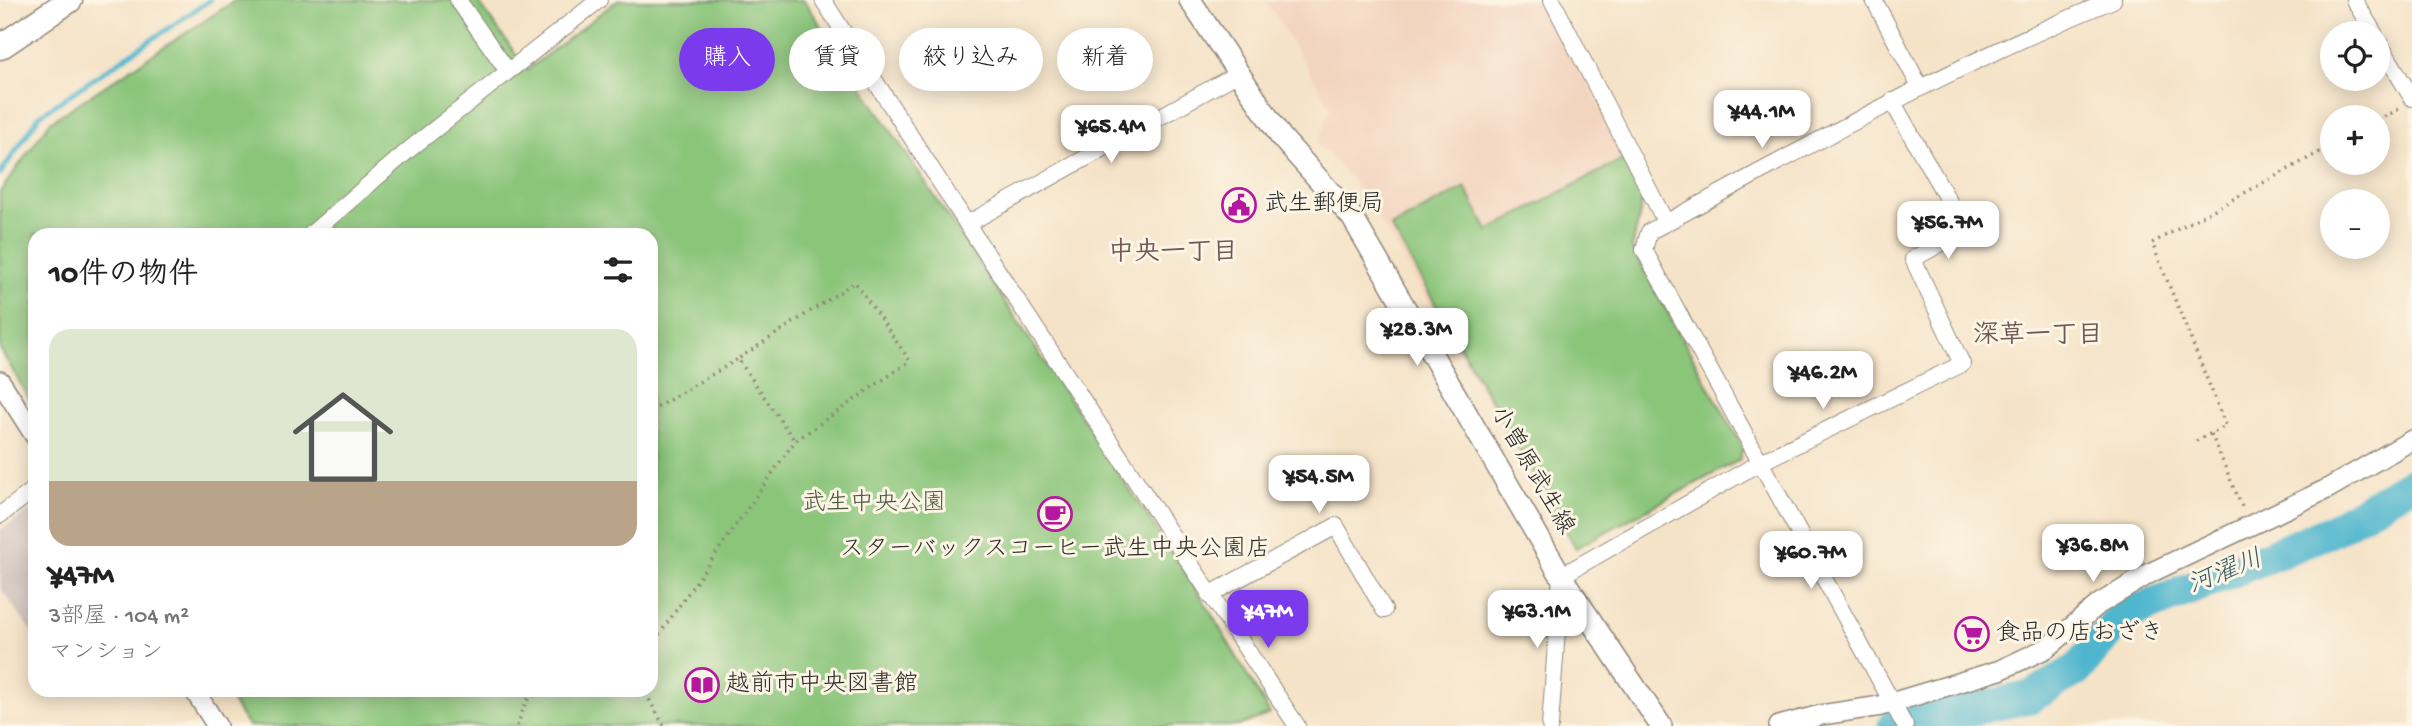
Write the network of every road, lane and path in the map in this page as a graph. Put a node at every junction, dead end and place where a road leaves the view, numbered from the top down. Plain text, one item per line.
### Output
1 (70, 0) edge
2 (458, 0) edge
3 (599, 0) edge
4 (823, 0) edge
5 (1190, 0) edge
6 (1552, 0) edge
7 (1874, 0) edge
8 (2113, 0) edge
9 (2354, 0) edge
10 (2367, 21) edge
11 (0, 47) edge
12 (2390, 62) edge
13 (507, 70) junction
14 (1237, 74) junction
15 (1920, 87) junction
16 (2412, 100) edge
17 (1892, 101) junction
18 (2390, 113) edge
19 (2320, 152) edge
20 (1666, 223) junction
21 (967, 224) junction
22 (318, 228) edge
23 (737, 359) junction
24 (0, 381) edge
25 (658, 407) edge
26 (28, 425) edge
27 (2211, 433) junction
28 (795, 441) junction
29 (2196, 442) dead end
30 (2408, 447) edge
31 (1761, 462) junction
32 (28, 494) edge
33 (0, 515) edge
34 (2249, 524) junction
35 (1561, 576) junction
36 (1209, 595) junction
37 (1384, 610) dead end
38 (658, 636) edge
39 (198, 697) edge
40 (531, 697) edge
41 (647, 697) edge
42 (1893, 703) junction
43 (217, 726) edge
44 (517, 726) edge
45 (664, 726) edge
46 (1297, 726) edge
47 (1550, 726) edge
48 (1661, 726) edge
49 (1779, 726) edge
50 (1905, 726) edge

1 - 11 main road
2 - 13 street
3 - 13 street
4 - 21 street
5 - 14 main road, 小曽原武生線
6 - 20 street
7 - 15 street
8 - 15 street
9 - 10 street
12 - 16 street
13 - 22 street
14 - 21 street
14 - 35 main road, 小曽原武生線
15 - 17 street
16 - 18 path
17 - 20 street
17 - 31 street
19 - 27 path
20 - 31 street
21 - 36 street
23 - 25 path
23 - 28 path
23 - 28 path
24 - 26 street
27 - 29 path
27 - 34 path
28 - 38 path
30 - 34 street
31 - 35 street
31 - 42 street
32 - 33 street
34 - 42 street
35 - 47 street
35 - 48 main road, 小曽原武生線
36 - 37 street
36 - 46 street
39 - 43 street
40 - 44 path
41 - 45 path
42 - 49 street
42 - 50 street

